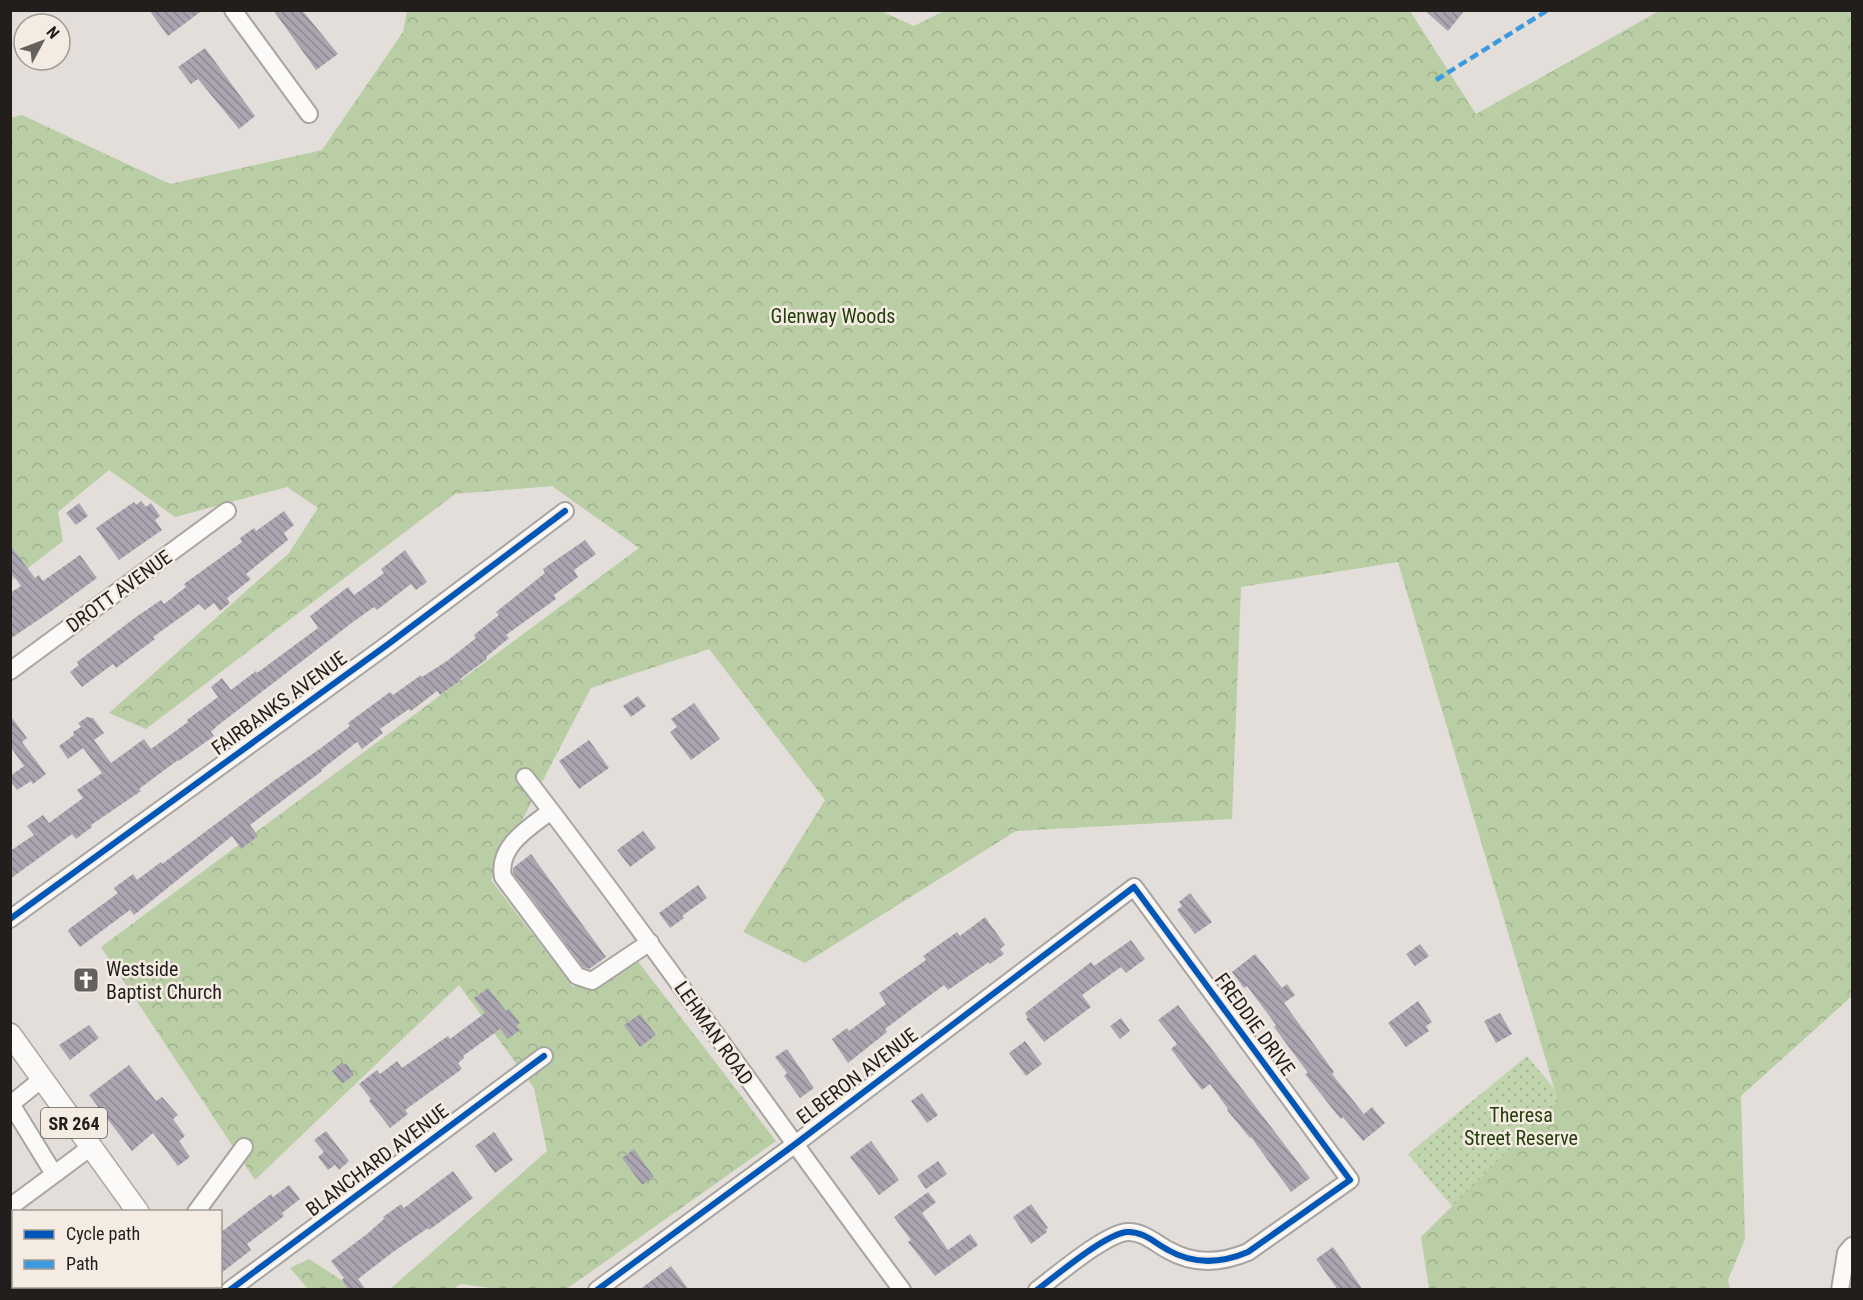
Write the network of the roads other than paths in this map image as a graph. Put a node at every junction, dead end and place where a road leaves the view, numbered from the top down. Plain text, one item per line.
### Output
1 (233, 10) edge
2 (309, 114) dead end
3 (227, 511) dead end
4 (565, 511) dead end
5 (10, 671) edge
6 (525, 777) dead end
7 (551, 811) junction
8 (1134, 887) joint
9 (10, 919) edge
10 (650, 942) junction
11 (10, 1034) edge
12 (544, 1056) dead end
13 (42, 1079) junction
14 (794, 1145) junction
15 (91, 1147) junction
16 (244, 1147) dead end
17 (54, 1174) junction
18 (10, 1208) edge
19 (137, 1210) edge
20 (197, 1210) edge
21 (1852, 1246) edge
22 (230, 1290) edge
23 (597, 1290) edge
24 (902, 1290) edge
25 (1038, 1290) edge
26 (1840, 1290) edge

1 - 2 street
3 - 5 street, DROTT AVENUE
4 - 9 street, FAIRBANKS AVENUE
6 - 7 street, LEHMAN ROAD
7 - 10 street, LEHMAN ROAD
7 - 10 street
8 - 14 street, ELBERON AVENUE
8 - 25 street, FREDDIE DRIVE
10 - 14 street, LEHMAN ROAD
11 - 13 main road, SR 264
12 - 22 street, BLANCHARD AVENUE
13 - 15 main road, SR 264
13 - 17 street
14 - 23 street, ELBERON AVENUE
14 - 24 street, LEHMAN ROAD
15 - 17 street
15 - 19 main road, SR 264
16 - 20 street
17 - 18 street
21 - 26 street

